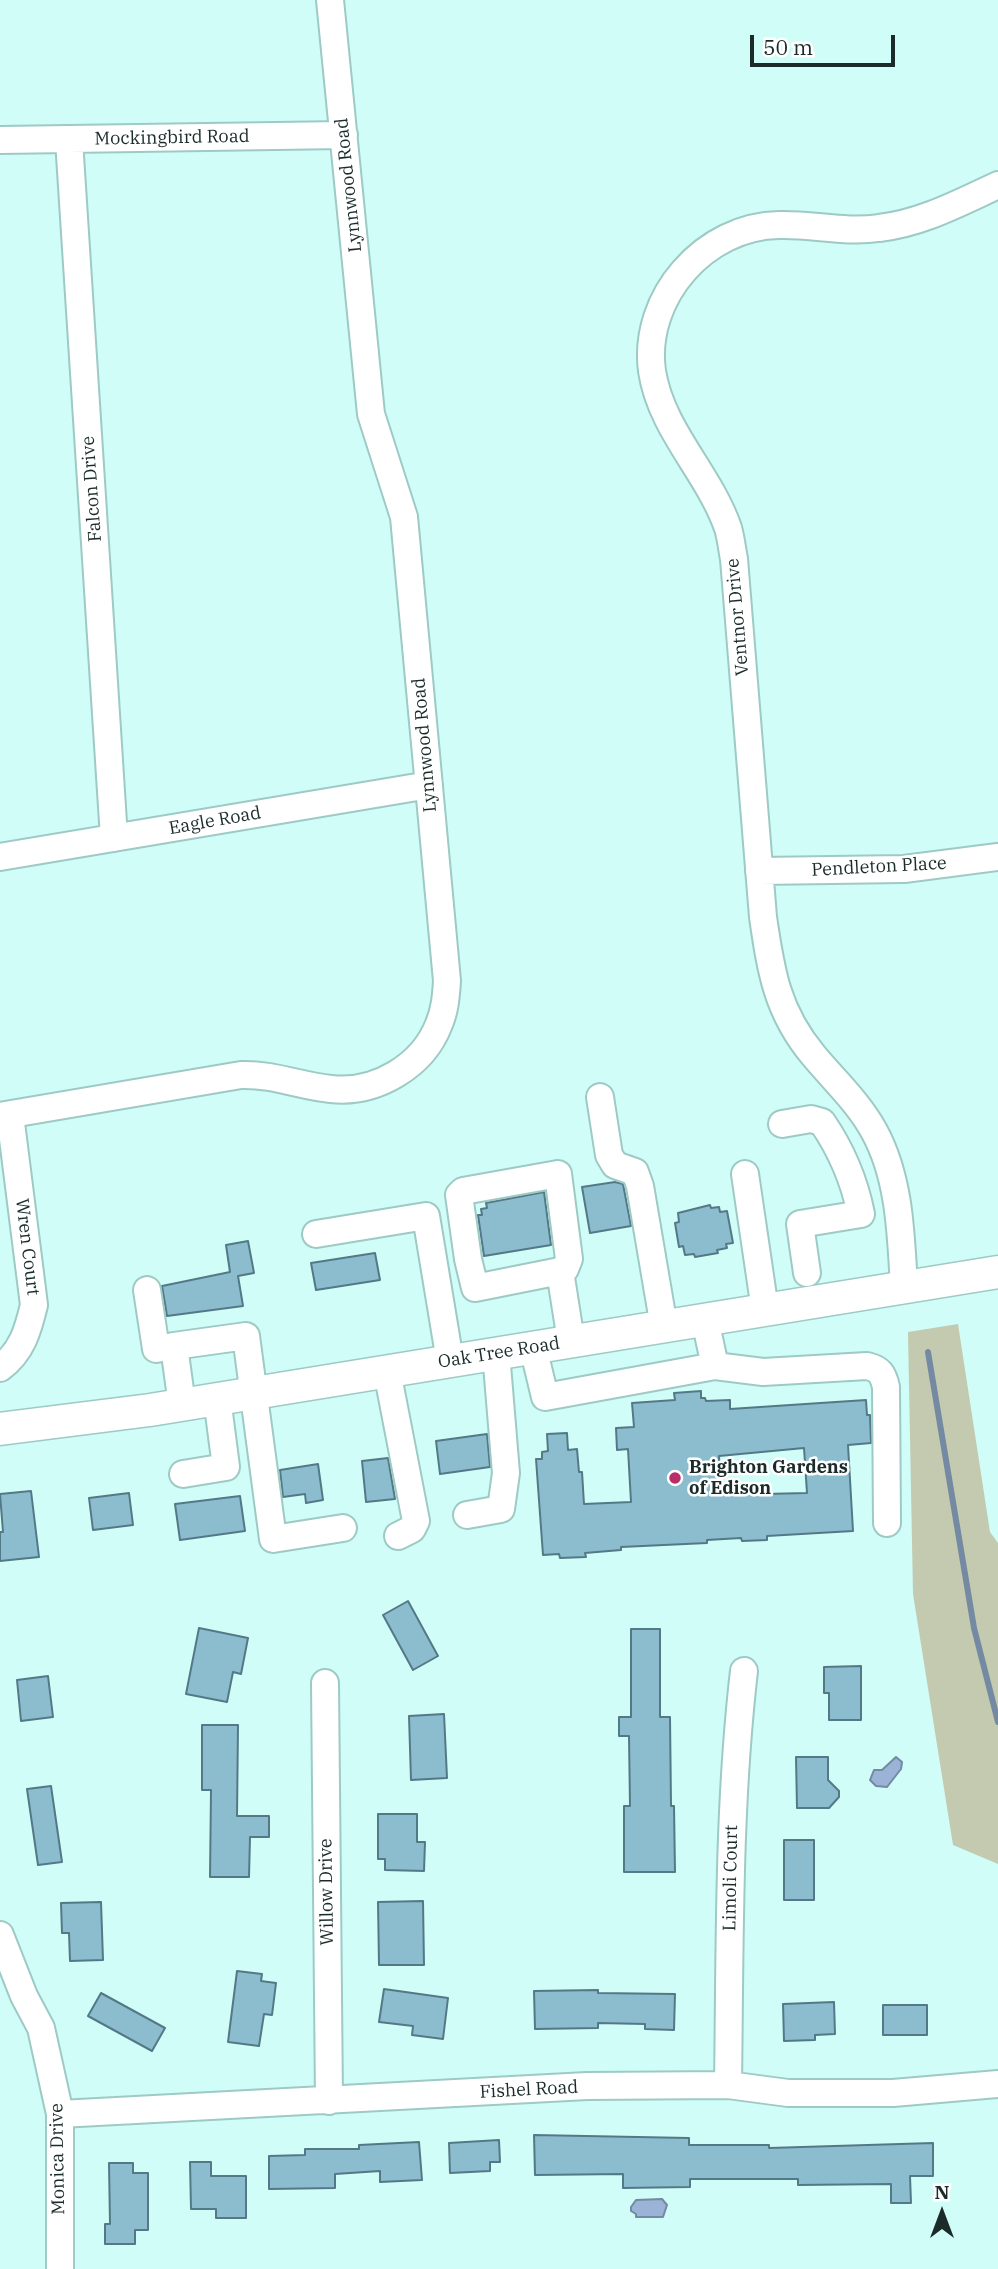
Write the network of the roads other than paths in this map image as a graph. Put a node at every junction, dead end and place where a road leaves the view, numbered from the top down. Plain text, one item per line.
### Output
1 (330, 0) edge
2 (344, 135) junction
3 (0, 140) edge
4 (69, 140) junction
5 (998, 185) edge
6 (429, 785) junction
7 (114, 838) junction
8 (0, 856) edge
9 (998, 857) edge
10 (760, 872) junction
11 (600, 1097) dead end
12 (5, 1116) edge
13 (782, 1124) dead end
14 (745, 1174) dead end
15 (316, 1234) dead end
16 (559, 1271) junction
17 (998, 1272) edge
18 (807, 1273) dead end
19 (904, 1287) junction
20 (147, 1290) dead end
21 (765, 1310) junction
22 (705, 1320) junction
23 (664, 1326) junction
24 (571, 1341) junction
25 (174, 1346) junction
26 (533, 1348) junction
27 (496, 1353) junction
28 (450, 1361) junction
29 (715, 1366) junction
30 (0, 1368) edge
31 (387, 1371) junction
32 (254, 1392) junction
33 (217, 1398) junction
34 (182, 1405) junction
35 (0, 1429) edge
36 (183, 1474) dead end
37 (467, 1515) dead end
38 (887, 1523) dead end
39 (343, 1528) dead end
40 (398, 1536) dead end
41 (744, 1671) dead end
42 (325, 1683) dead end
43 (0, 1934) edge
44 (998, 2084) edge
45 (728, 2085) junction
46 (329, 2101) junction
47 (60, 2114) junction
48 (60, 2269) edge

1 - 2 street, Lynnwood Road
2 - 4 street, Mockingbird Road
2 - 6 street, Lynnwood Road
3 - 4 street, Mockingbird Road
4 - 7 street, Falcon Drive
5 - 10 street, Ventnor Drive
6 - 7 street, Eagle Road
6 - 12 street, Lynnwood Road
7 - 8 street, Eagle Road
9 - 10 street, Pendleton Place
10 - 19 street, Ventnor Drive
11 - 23 street
12 - 30 street, Wren Court
13 - 18 street
14 - 21 street
15 - 28 street
16 - 16 street
16 - 24 street
17 - 19 main road, Oak Tree Road
19 - 21 main road, Oak Tree Road
20 - 25 street
21 - 22 main road, Oak Tree Road
22 - 23 main road, Oak Tree Road
22 - 29 street
23 - 24 main road, Oak Tree Road
24 - 26 main road, Oak Tree Road
25 - 32 street
25 - 34 street
26 - 27 main road, Oak Tree Road
26 - 29 street
27 - 28 main road, Oak Tree Road
27 - 37 street
28 - 31 main road, Oak Tree Road
29 - 38 street
31 - 32 main road, Oak Tree Road
31 - 40 street
32 - 33 main road, Oak Tree Road
32 - 39 street
33 - 34 main road, Oak Tree Road
33 - 36 street
34 - 35 main road, Oak Tree Road
41 - 45 street, Limoli Court
42 - 46 street, Willow Drive
43 - 47 street, Monica Drive
44 - 45 street, Fishel Road
45 - 46 street, Fishel Road
46 - 47 street, Fishel Road
47 - 48 street, Monica Drive

